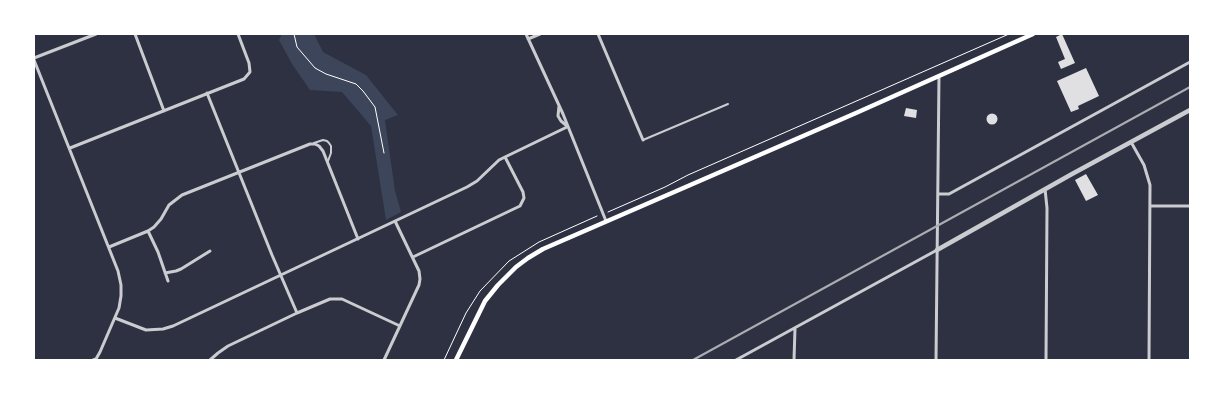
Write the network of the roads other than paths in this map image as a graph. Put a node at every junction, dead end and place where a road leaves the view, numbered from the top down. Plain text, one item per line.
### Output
1 (96, 34) edge
2 (135, 34) edge
3 (238, 34) edge
4 (526, 34) edge
5 (540, 34) edge
6 (598, 34) edge
7 (1034, 34) edge
8 (84, 36) edge
9 (528, 39) junction
10 (34, 59) edge
11 (1190, 62) edge
12 (939, 76) junction
13 (208, 93) junction
14 (728, 104) dead end
15 (1190, 110) edge
16 (164, 111) junction
17 (567, 127) junction
18 (643, 140) joint
19 (1132, 142) junction
20 (310, 144) junction
21 (70, 148) junction
22 (505, 157) junction
23 (328, 160) junction
24 (239, 172) junction
25 (1045, 189) junction
26 (938, 194) junction
27 (1151, 206) junction
28 (1190, 206) edge
29 (396, 221) junction
30 (606, 221) junction
31 (148, 232) junction
32 (358, 239) junction
33 (108, 247) junction
34 (937, 250) junction
35 (210, 251) dead end
36 (413, 257) junction
37 (165, 273) junction
38 (280, 276) junction
39 (168, 281) dead end
40 (297, 313) junction
41 (115, 318) junction
42 (400, 326) junction
43 (794, 328) junction
44 (93, 360) edge
45 (210, 360) edge
46 (384, 360) edge
47 (456, 360) edge
48 (736, 360) edge
49 (794, 360) edge
50 (936, 360) edge
51 (1046, 360) edge
52 (1149, 360) edge

1 - 8 street
2 - 16 street
3 - 13 street
4 - 9 street
5 - 9 street
6 - 18 street
7 - 12 main road
8 - 10 street
9 - 17 street
10 - 21 street
11 - 26 street
12 - 26 street
12 - 30 main road
13 - 16 street
13 - 24 street
14 - 18 lane
15 - 19 street
16 - 21 street
17 - 22 street
17 - 30 street
19 - 25 street
19 - 27 street
20 - 23 street
20 - 23 lane
20 - 24 street
21 - 33 street
22 - 29 street
22 - 36 street
23 - 32 street
24 - 31 street
24 - 38 street
25 - 34 street
25 - 51 street
26 - 34 street
27 - 28 street
27 - 52 street
29 - 32 street
29 - 36 street
30 - 47 main road
31 - 33 street
31 - 37 street
32 - 38 street
33 - 41 street
34 - 43 street
34 - 50 street
35 - 37 street
36 - 42 street
37 - 39 street
38 - 40 street
38 - 41 street
40 - 42 street
40 - 45 street
41 - 44 street
42 - 46 street
43 - 48 street
43 - 49 street

